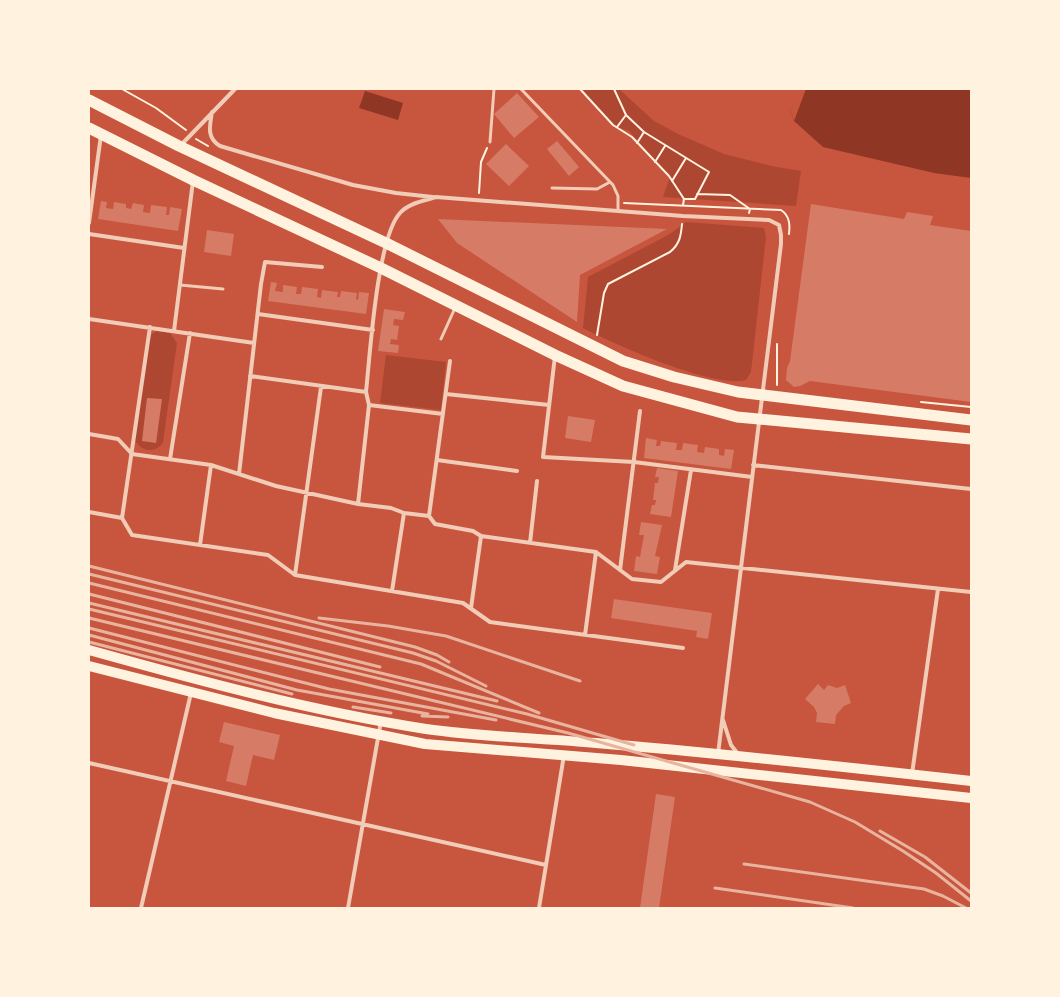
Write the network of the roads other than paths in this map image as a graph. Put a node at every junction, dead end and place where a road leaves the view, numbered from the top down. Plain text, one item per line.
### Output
1 (235, 89) edge
2 (494, 89) edge
3 (521, 89) edge
4 (91, 104) edge
5 (212, 112) junction
6 (89, 128) edge
7 (101, 133) junction
8 (490, 142) road end
9 (180, 146) junction
10 (193, 180) junction
11 (610, 182) junction
12 (552, 188) dead end
13 (436, 197) junction
14 (618, 211) junction
15 (89, 223) edge
16 (89, 234) edge
17 (386, 243) junction
18 (184, 248) junction
19 (322, 267) dead end
20 (381, 268) junction
21 (180, 285) junction
22 (223, 289) dead end
23 (456, 306) junction
24 (258, 314) junction
25 (89, 319) edge
26 (150, 328) junction
27 (373, 330) junction
28 (174, 331) junction
29 (190, 333) junction
30 (441, 339) dead end
31 (254, 343) junction
32 (555, 355) junction
33 (450, 361) dead end
34 (250, 376) junction
35 (321, 386) junction
36 (366, 392) junction
37 (446, 394) junction
38 (761, 395) junction
39 (369, 405) junction
40 (549, 405) junction
41 (640, 410) dead end
42 (443, 414) junction
43 (758, 419) junction
44 (971, 420) edge
45 (89, 434) edge
46 (971, 439) edge
47 (132, 454) junction
48 (170, 459) junction
49 (437, 460) junction
50 (634, 462) junction
51 (211, 465) junction
52 (753, 465) junction
53 (691, 470) junction
54 (517, 471) dead end
55 (239, 474) junction
56 (752, 477) junction
57 (537, 481) dead end
58 (971, 489) edge
59 (308, 492) junction
60 (358, 504) junction
61 (89, 512) edge
62 (404, 513) junction
63 (429, 516) junction
64 (122, 518) junction
65 (481, 536) junction
66 (530, 543) junction
67 (200, 545) junction
68 (596, 552) junction
69 (741, 567) junction
70 (620, 570) junction
71 (675, 571) junction
72 (295, 575) junction
73 (938, 589) junction
74 (392, 591) junction
75 (971, 592) edge
76 (471, 608) junction
77 (585, 634) junction
78 (683, 648) dead end
79 (89, 650) edge
80 (89, 666) edge
81 (191, 693) junction
82 (722, 718) junction
83 (381, 721) junction
84 (378, 735) junction
85 (596, 743) junction
86 (564, 755) junction
87 (718, 755) junction
88 (741, 757) junction
89 (89, 762) edge
90 (912, 774) junction
91 (768, 775) junction
92 (170, 781) junction
93 (971, 781) edge
94 (971, 798) edge
95 (362, 824) junction
96 (546, 865) junction
97 (141, 908) edge
98 (348, 908) edge
99 (539, 908) edge

1 - 5 street
2 - 8 lane
3 - 11 lane
4 - 9 highway
5 - 9 street
5 - 13 street
6 - 7 highway
7 - 10 highway
7 - 15 street
9 - 17 highway
10 - 18 street
10 - 20 highway
11 - 12 lane
11 - 14 lane
13 - 14 street
13 - 17 street
14 - 38 street
16 - 18 street
17 - 20 street
17 - 38 highway
18 - 21 street
19 - 24 street
20 - 23 highway
20 - 27 street
21 - 22 lane
21 - 28 street
23 - 30 lane
23 - 32 highway
24 - 27 street
24 - 31 street
25 - 26 street
26 - 28 street
26 - 47 street
27 - 36 street
28 - 29 street
29 - 31 street
29 - 48 street
31 - 34 street
32 - 40 street
32 - 43 highway
33 - 37 street
34 - 35 street
34 - 55 street
35 - 36 street
35 - 59 street
36 - 39 street
37 - 40 street
37 - 42 street
38 - 43 street
38 - 44 highway
39 - 42 street
39 - 60 street
40 - 50 street
41 - 50 street
42 - 49 street
43 - 46 highway
43 - 52 street
45 - 47 street
47 - 48 street
47 - 64 street
48 - 51 street
49 - 54 street
49 - 63 street
50 - 53 street
50 - 70 street
51 - 55 street
51 - 67 street
52 - 56 street
52 - 58 street
53 - 56 street
53 - 71 street
55 - 59 street
56 - 69 street
57 - 66 street
59 - 60 street
59 - 72 street
60 - 62 street
61 - 64 street
62 - 63 street
62 - 74 street
63 - 65 street
64 - 67 street
65 - 66 street
65 - 76 street
66 - 68 street
67 - 72 street
68 - 70 street
68 - 77 street
69 - 71 street
69 - 73 street
69 - 82 street
70 - 71 street
72 - 74 street
73 - 75 street
73 - 90 street
74 - 76 street
76 - 77 street
77 - 78 street
79 - 83 main road
80 - 81 main road
81 - 84 main road
81 - 92 street
82 - 87 street
82 - 88 street
83 - 84 street
83 - 85 main road
84 - 86 main road
84 - 95 street
85 - 86 main road
85 - 87 main road
86 - 91 main road
86 - 96 street
87 - 88 main road
88 - 90 main road
88 - 91 main road
89 - 92 street
90 - 93 main road
91 - 94 main road
92 - 95 street
92 - 97 street
95 - 96 street
95 - 98 street
96 - 99 street

